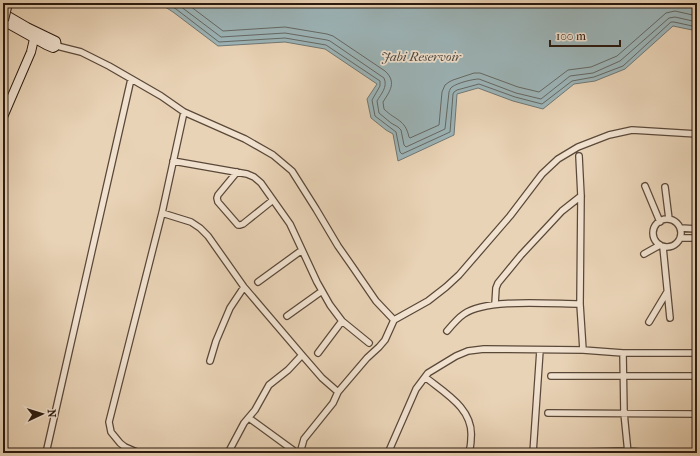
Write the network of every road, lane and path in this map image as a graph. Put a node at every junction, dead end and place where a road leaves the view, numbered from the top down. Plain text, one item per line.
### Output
1 (7, 3) edge
2 (3, 12) edge
3 (3, 20) edge
4 (27, 27) junction
5 (34, 39) junction
6 (46, 45) junction
7 (57, 46) junction
8 (31, 52) junction
9 (131, 79) junction
10 (184, 112) junction
11 (3, 117) edge
12 (697, 134) edge
13 (579, 156) dead end
14 (173, 161) junction
15 (237, 172) junction
16 (645, 186) dead end
17 (665, 188) dead end
18 (581, 196) junction
19 (273, 200) junction
20 (162, 212) junction
21 (669, 219) junction
22 (660, 222) junction
23 (681, 228) junction
24 (697, 229) edge
25 (681, 238) junction
26 (697, 238) edge
27 (662, 246) junction
28 (302, 250) junction
29 (644, 254) dead end
30 (258, 282) dead end
31 (244, 287) junction
32 (322, 291) junction
33 (667, 292) junction
34 (495, 304) junction
35 (580, 304) junction
36 (287, 316) dead end
37 (670, 318) dead end
38 (394, 320) junction
39 (342, 321) junction
40 (649, 322) dead end
41 (447, 331) dead end
42 (368, 343) dead end
43 (540, 350) junction
44 (582, 350) junction
45 (318, 353) dead end
46 (623, 353) junction
47 (697, 353) edge
48 (302, 355) junction
49 (210, 362) dead end
50 (551, 376) dead end
51 (623, 376) junction
52 (697, 376) edge
53 (425, 377) junction
54 (338, 392) junction
55 (548, 413) dead end
56 (624, 413) junction
57 (697, 414) edge
58 (249, 418) junction
59 (628, 452) edge
60 (46, 453) edge
61 (139, 453) edge
62 (228, 453) edge
63 (296, 453) edge
64 (300, 453) edge
65 (388, 453) edge
66 (468, 453) edge
67 (533, 453) edge
68 (552, 453) edge
69 (653, 453) edge

1 - 3 highway, bridge
2 - 4 street
3 - 5 street
4 - 5 street
4 - 7 street
5 - 6 street
5 - 8 street
6 - 7 street
6 - 8 street
7 - 9 street
8 - 11 street
9 - 10 street
9 - 60 street
10 - 14 street
10 - 38 street
12 - 38 street
13 - 18 street
14 - 15 street
14 - 20 street
15 - 19 street
15 - 19 street
16 - 22 street
17 - 21 street
18 - 34 street
18 - 35 street
19 - 28 street
20 - 31 street
20 - 61 street
21 - 22 street
21 - 23 street
22 - 27 street
23 - 24 street
23 - 25 street
25 - 26 street
25 - 27 street
27 - 29 street
27 - 33 street
28 - 30 street
28 - 32 street
31 - 48 street
31 - 49 street
32 - 36 street
32 - 39 street
33 - 37 street
33 - 40 street
34 - 35 street
34 - 41 street
35 - 44 street
38 - 54 street
39 - 42 street
39 - 45 street
43 - 44 street
43 - 53 street
43 - 67 street
44 - 46 street
46 - 47 street
46 - 51 street
48 - 54 street
48 - 58 street
50 - 51 street
51 - 52 street
51 - 56 street
53 - 65 street
53 - 66 street
54 - 64 street
55 - 56 street
56 - 57 street
56 - 59 street
58 - 62 street
58 - 63 street
59 - 68 street
59 - 69 street

